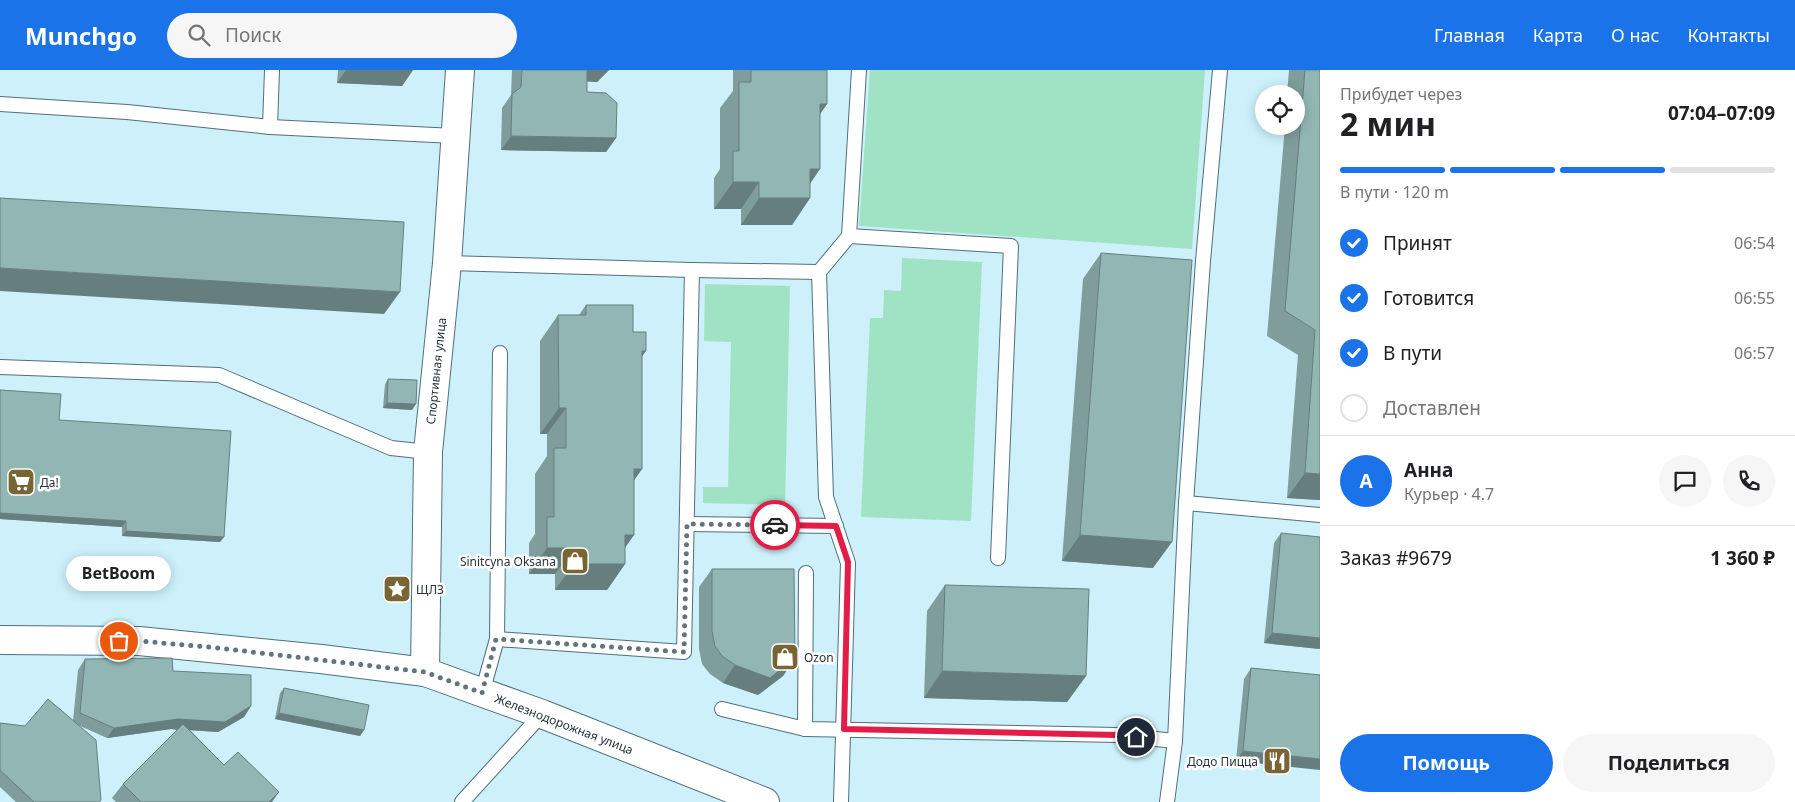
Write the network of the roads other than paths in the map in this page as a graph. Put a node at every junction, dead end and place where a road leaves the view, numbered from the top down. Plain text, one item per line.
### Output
1 (272, 70) edge
2 (460, 70) edge
3 (859, 70) edge
4 (1220, 70) edge
5 (0, 104) edge
6 (270, 127) junction
7 (455, 136) junction
8 (848, 236) junction
9 (446, 263) junction
10 (692, 270) junction
11 (819, 272) junction
12 (500, 353) dead end
13 (0, 367) edge
14 (428, 452) junction
15 (1186, 503) junction
16 (1320, 515) edge
17 (687, 524) junction
18 (836, 526) junction
19 (998, 558) dead end
20 (806, 573) dead end
21 (496, 639) junction
22 (0, 640) edge
23 (425, 672) junction
24 (482, 693) junction
25 (722, 709) dead end
26 (542, 714) junction
27 (805, 729) junction
28 (844, 729) junction
29 (1175, 741) junction
30 (462, 802) edge
31 (765, 802) edge
32 (840, 802) edge
33 (1167, 802) edge

1 - 6 lane
2 - 7 main road, Спортивная улица
3 - 8 lane
4 - 15 lane
5 - 6 lane
6 - 7 lane
7 - 9 main road, Спортивная улица
8 - 11 lane
8 - 19 lane
9 - 10 lane
9 - 14 main road, Спортивная улица
10 - 11 lane
10 - 17 lane
11 - 18 lane
12 - 21 lane
13 - 14 lane
14 - 23 main road, Спортивная улица
15 - 16 lane
15 - 29 lane
17 - 18 lane
17 - 21 lane
18 - 28 lane
20 - 27 lane
21 - 24 lane
22 - 23 main road, Железнодорожная улица
23 - 24 main road, Железнодорожная улица
24 - 26 main road, Железнодорожная улица
25 - 27 lane
26 - 30 lane
26 - 31 main road, Железнодорожная улица
27 - 28 lane
28 - 29 lane
28 - 32 lane
29 - 33 lane

